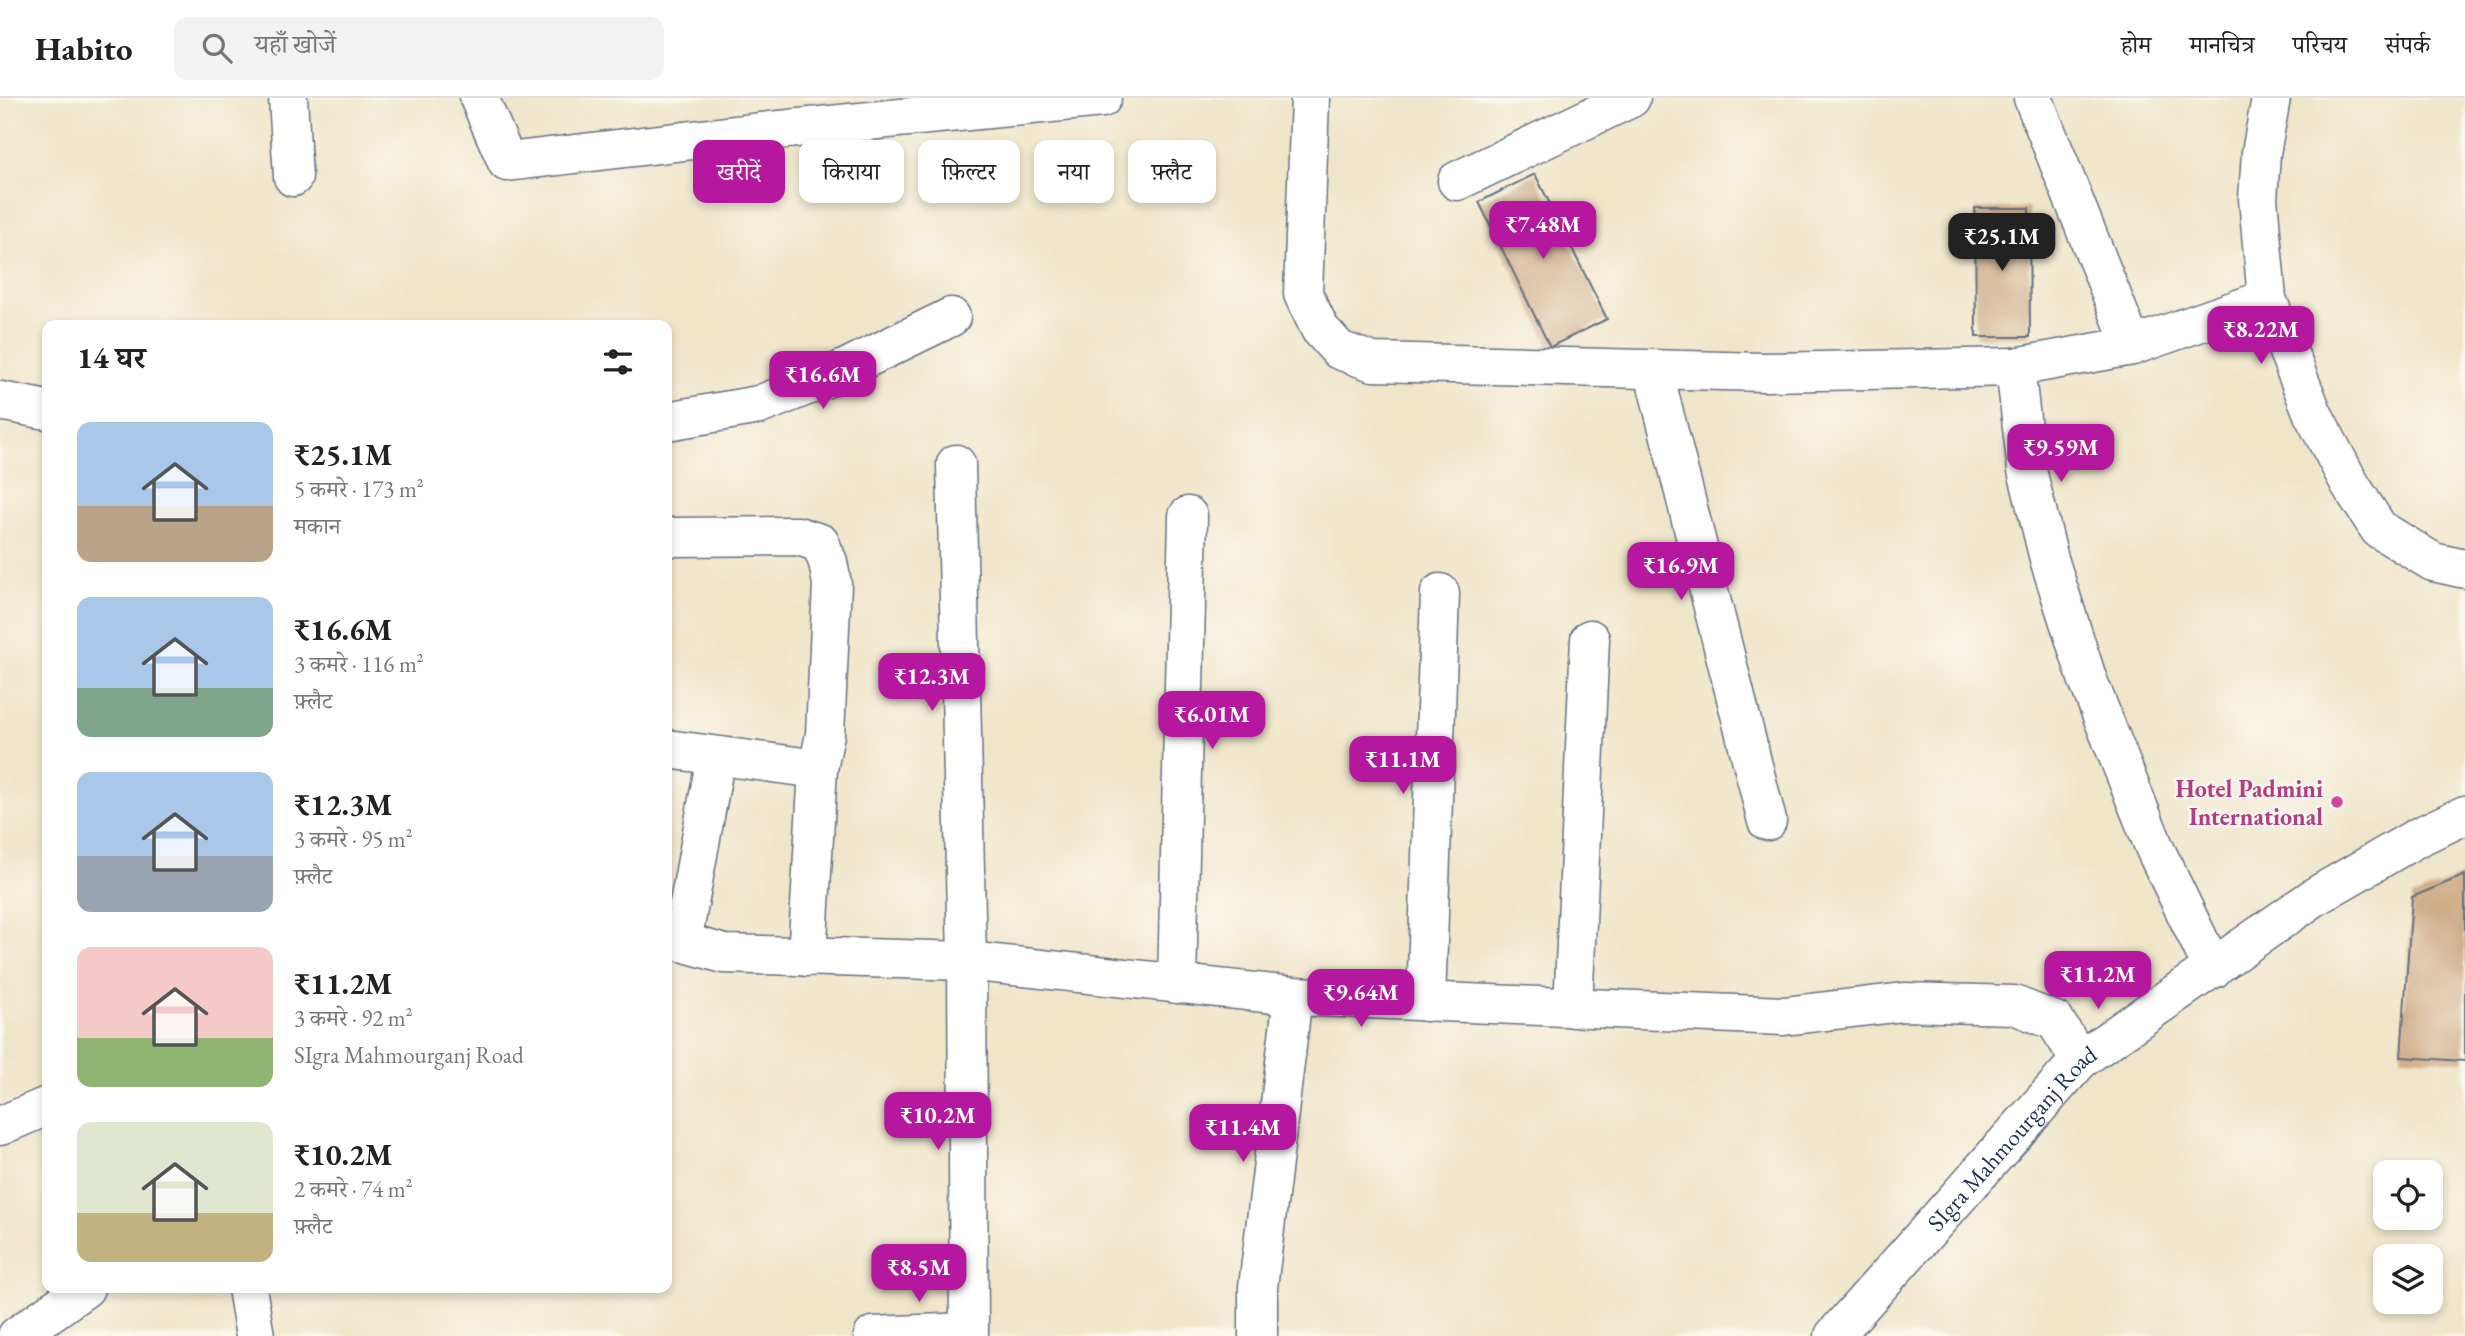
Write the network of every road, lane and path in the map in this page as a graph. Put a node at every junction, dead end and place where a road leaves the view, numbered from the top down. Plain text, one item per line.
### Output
1 (288, 98) edge
2 (479, 98) edge
3 (1102, 98) edge
4 (1310, 98) edge
5 (1631, 98) edge
6 (2033, 98) edge
7 (2271, 98) edge
8 (778, 114) edge
9 (293, 177) dead end
10 (1457, 181) dead end
11 (2267, 299) junction
12 (951, 317) dead end
13 (2132, 345) junction
14 (2014, 367) junction
15 (1653, 369) junction
16 (0, 401) edge
17 (42, 409) edge
18 (672, 420) edge
19 (956, 464) dead end
20 (1188, 516) dead end
21 (672, 537) edge
22 (2465, 569) edge
23 (1440, 593) dead end
24 (1590, 639) dead end
25 (672, 750) edge
26 (716, 756) junction
27 (818, 769) junction
28 (2465, 815) edge
29 (1767, 821) dead end
30 (674, 938) edge
31 (807, 957) junction
32 (967, 961) junction
33 (2213, 969) junction
34 (1177, 984) junction
35 (1293, 996) junction
36 (1426, 1002) junction
37 (1573, 1008) junction
38 (2080, 1060) junction
39 (42, 1108) edge
40 (0, 1126) edge
41 (78, 1293) edge
42 (248, 1293) edge
43 (968, 1334) edge
44 (17, 1336) edge
45 (255, 1336) edge
46 (873, 1336) edge
47 (1258, 1336) edge
48 (1834, 1336) edge

1 - 9 street
2 - 8 street
3 - 8 street
4 - 15 street
5 - 10 street
6 - 13 street
7 - 11 street
11 - 13 street
11 - 22 street
12 - 18 street
13 - 14 street
14 - 15 street
14 - 33 street
15 - 29 street
16 - 17 street
19 - 32 street
20 - 34 street
21 - 27 street
23 - 36 street
24 - 37 street
25 - 26 street
26 - 27 street
26 - 30 street
27 - 31 street
28 - 33 street, SIgra Mahmourganj Road
30 - 31 street
31 - 32 street
32 - 34 street
32 - 43 street
33 - 38 street, SIgra Mahmourganj Road
34 - 35 street
35 - 36 street
35 - 47 street
36 - 37 street
37 - 38 street
38 - 48 street, SIgra Mahmourganj Road
39 - 40 street
41 - 44 street
42 - 45 street
43 - 46 street

